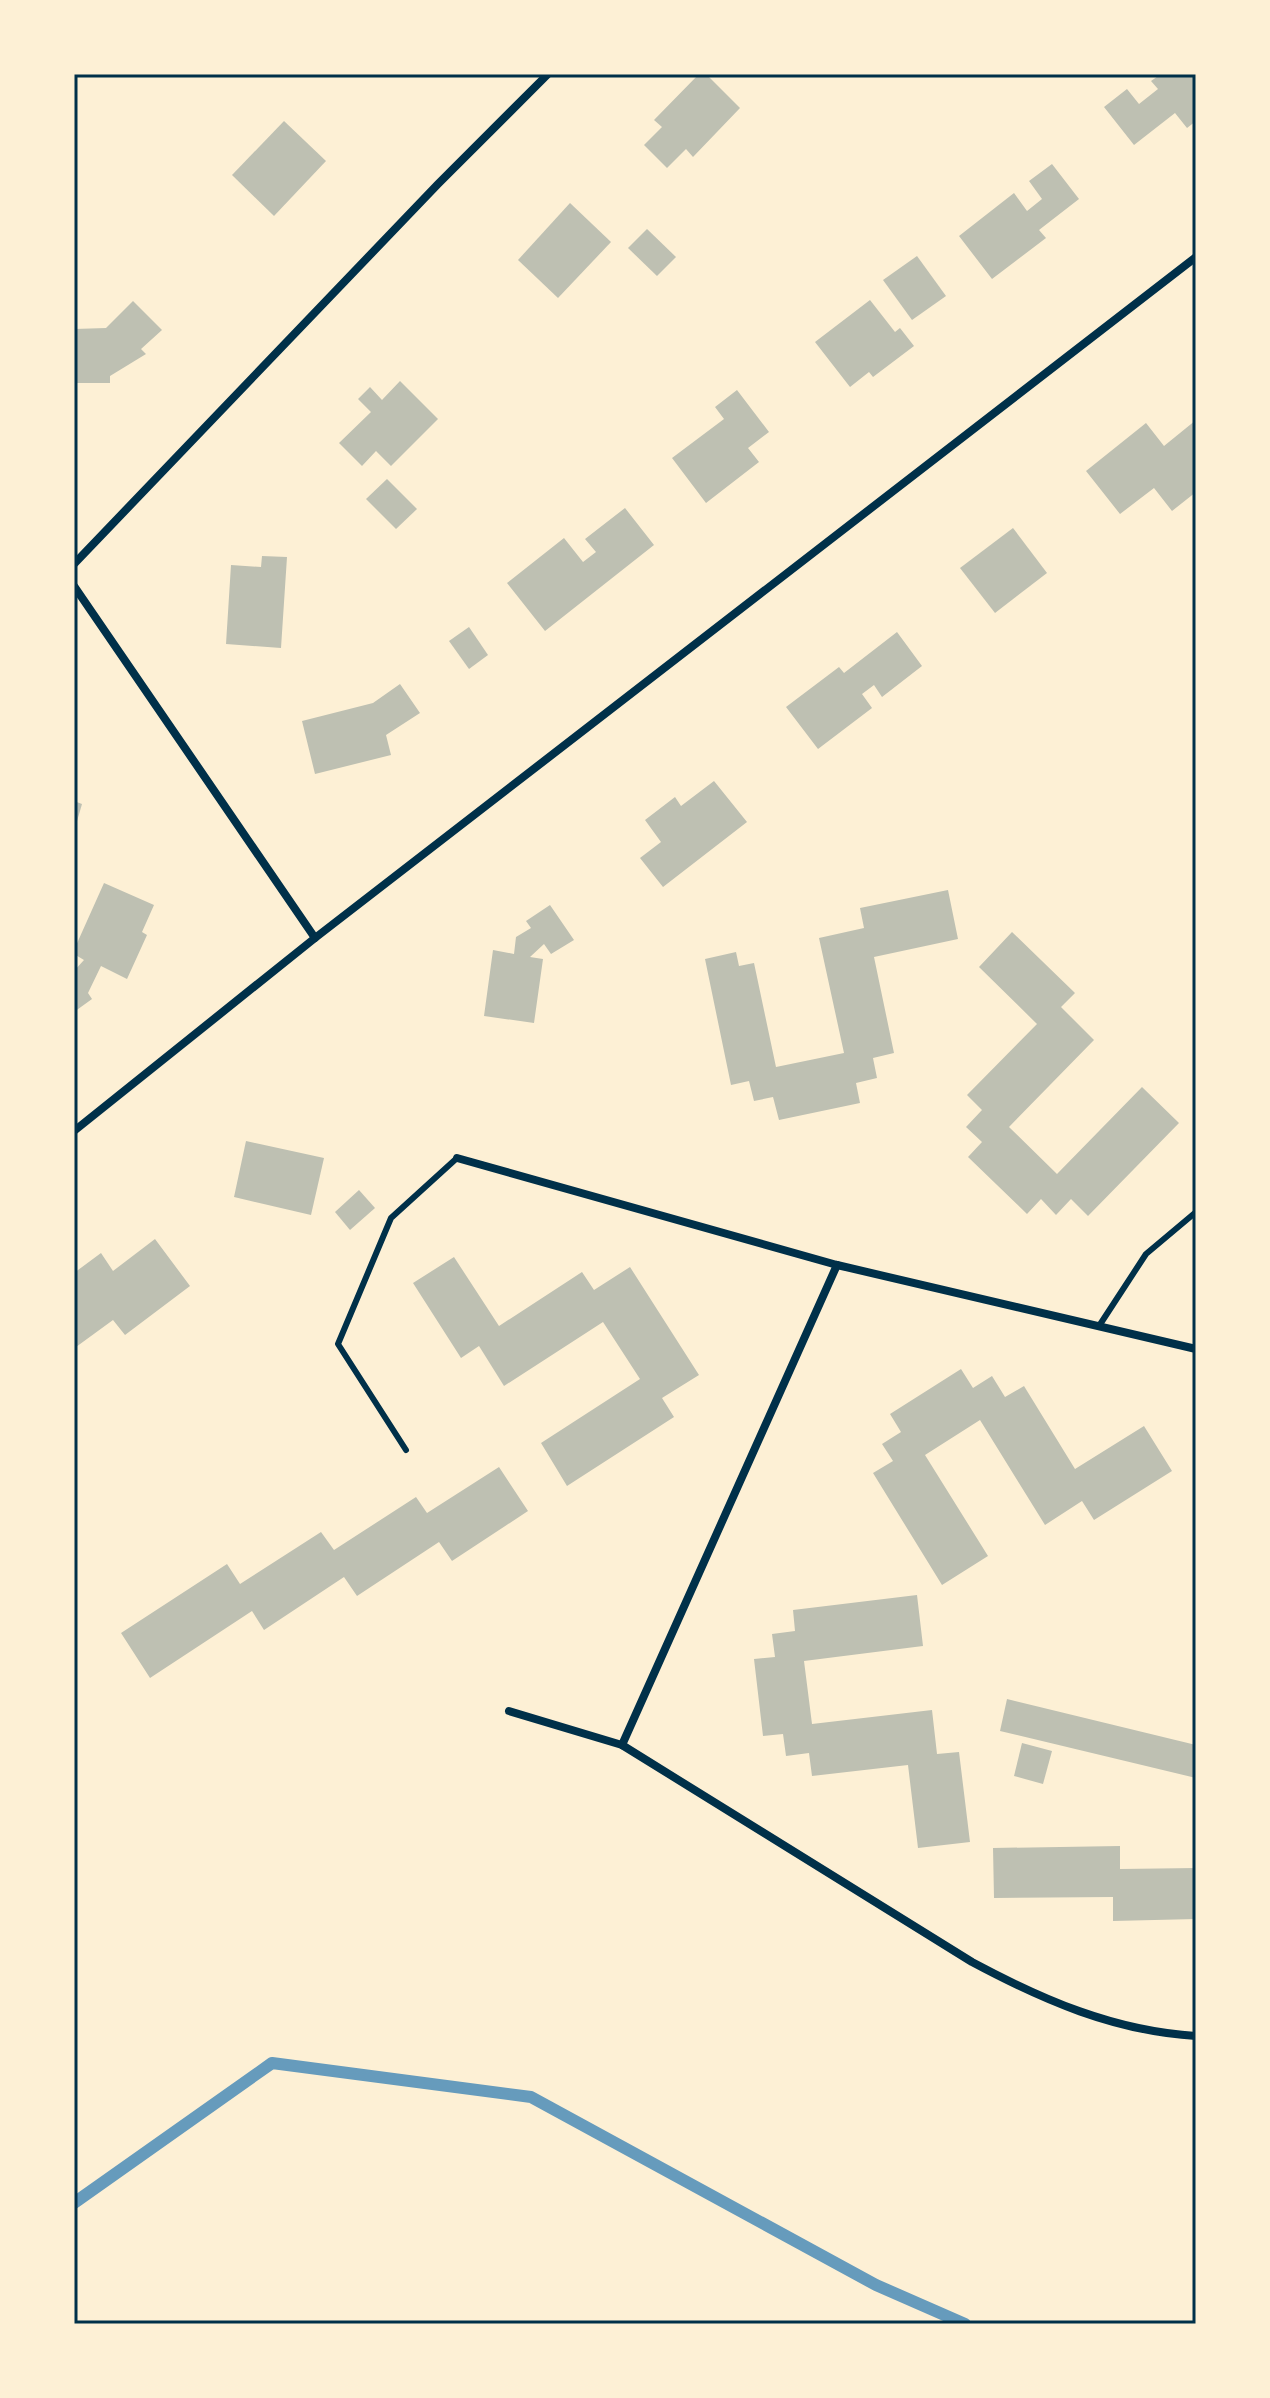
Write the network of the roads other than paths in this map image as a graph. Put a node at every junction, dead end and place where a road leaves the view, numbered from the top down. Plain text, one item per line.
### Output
1 (548, 74) edge
2 (1196, 257) edge
3 (74, 564) edge
4 (74, 586) edge
5 (315, 938) junction
6 (74, 1131) edge
7 (457, 1158) joint
8 (1196, 1212) edge
9 (837, 1265) junction
10 (1099, 1326) junction
11 (1196, 1349) edge
12 (406, 1450) dead end
13 (509, 1711) dead end
14 (622, 1745) junction
15 (1196, 2036) edge

1 - 3 street
2 - 5 street
4 - 5 street
5 - 6 street
7 - 9 street
7 - 12 lane
8 - 10 lane
9 - 10 street
9 - 14 street
10 - 11 street
13 - 14 street
14 - 15 street

